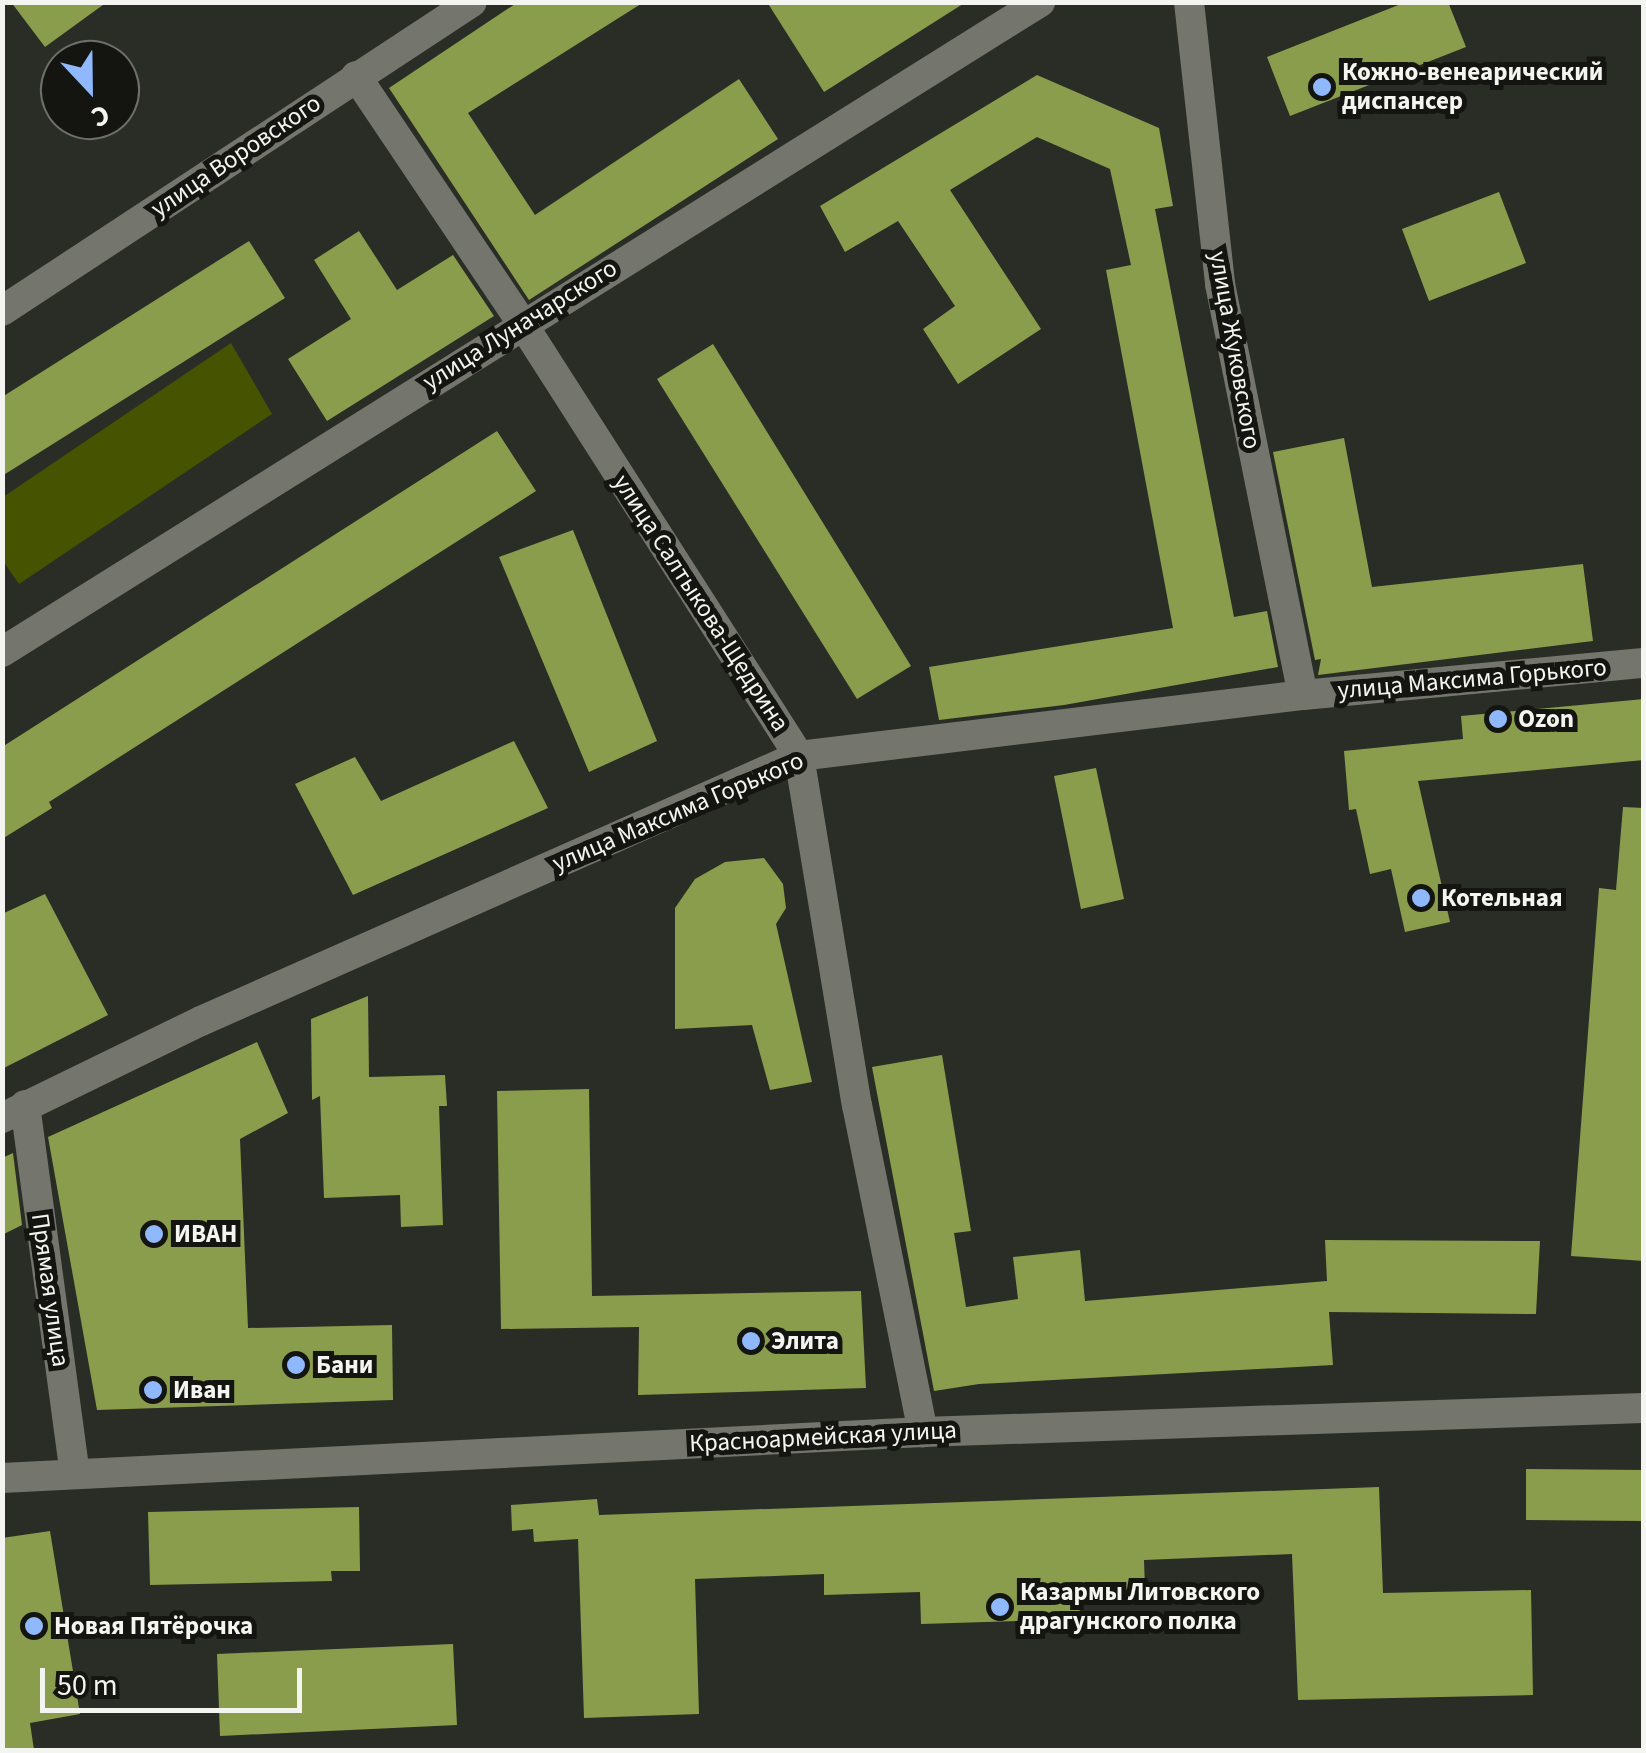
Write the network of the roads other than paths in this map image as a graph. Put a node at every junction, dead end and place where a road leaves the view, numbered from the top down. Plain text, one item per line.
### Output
1 (472, 2) edge
2 (1040, 2) edge
3 (1190, 2) edge
4 (356, 76) junction
5 (2, 311) edge
6 (522, 323) junction
7 (2, 652) edge
8 (1644, 663) edge
9 (1303, 695) junction
10 (799, 756) junction
11 (14, 1112) edge
12 (1644, 1408) edge
13 (923, 1432) junction
14 (75, 1474) junction
15 (2, 1478) edge

1 - 4 street, улица Воровского
2 - 6 street, улица Луначарского
3 - 9 street, улица Жуковского
4 - 5 street, улица Воровского
4 - 6 street, улица Салтыкова-Щедрина
6 - 7 street, улица Луначарского
6 - 10 street, улица Салтыкова-Щедрина
8 - 9 street, улица Максима Горького
9 - 10 street, улица Максима Горького
10 - 11 street, улица Максима Горького
10 - 13 street, улица Салтыкова-Щедрина
11 - 14 street, Прямая улица
12 - 13 street, Красноармейская улица
13 - 14 street, Красноармейская улица
14 - 15 street, Красноармейская улица

